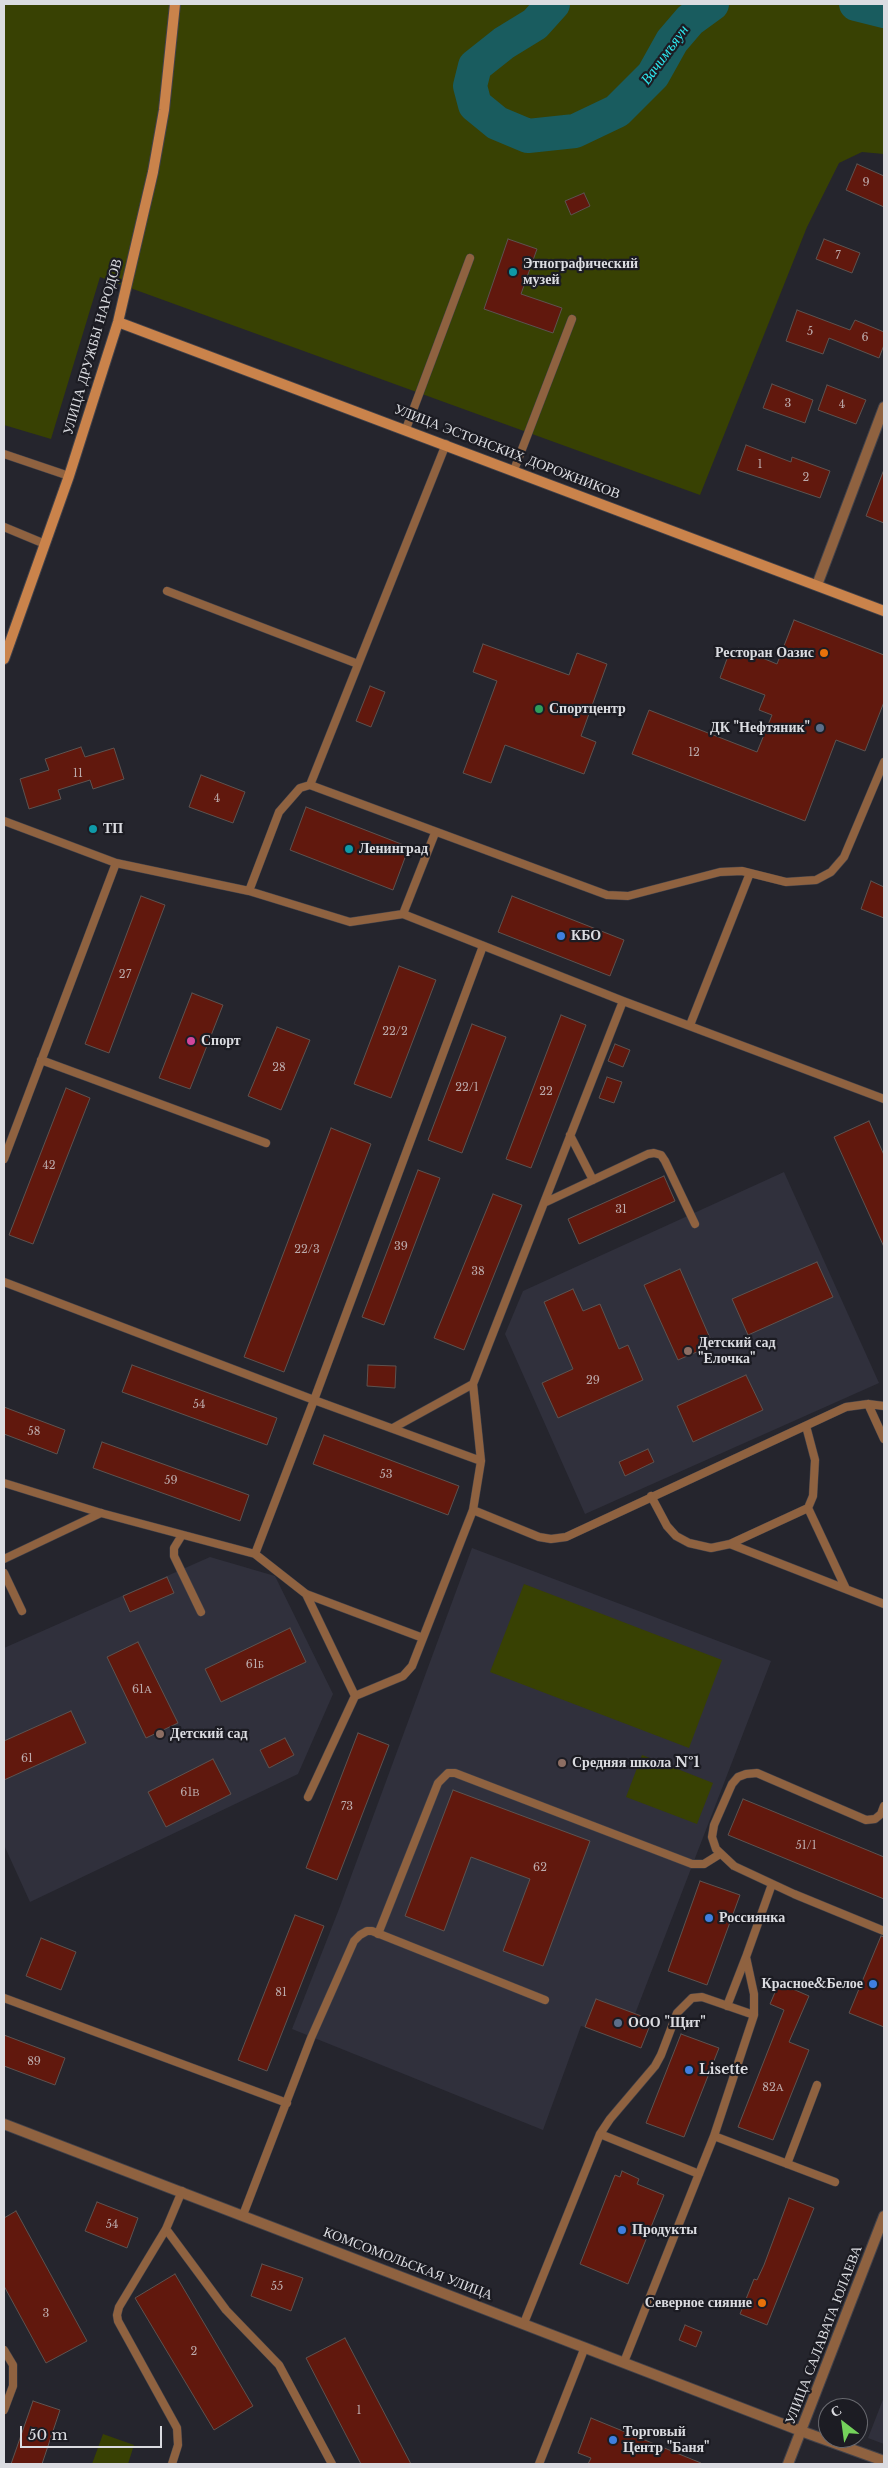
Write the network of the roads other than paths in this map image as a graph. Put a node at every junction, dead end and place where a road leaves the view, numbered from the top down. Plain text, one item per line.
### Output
1 (175, 4) edge
2 (470, 258) dead end
3 (572, 319) dead end
4 (118, 322) junction
5 (884, 407) edge
6 (406, 429) junction
7 (446, 444) junction
8 (4, 454) edge
9 (514, 470) junction
10 (69, 476) junction
11 (4, 527) edge
12 (45, 544) junction
13 (817, 585) junction
14 (167, 591) dead end
15 (884, 611) edge
16 (4, 659) edge
17 (358, 664) junction
18 (884, 762) edge
19 (310, 785) junction
20 (4, 821) edge
21 (435, 833) junction
22 (116, 863) junction
23 (750, 873) junction
24 (249, 890) junction
25 (404, 914) junction
26 (483, 946) junction
27 (623, 1001) junction
28 (690, 1026) junction
29 (41, 1060) junction
30 (884, 1099) edge
31 (570, 1135) junction
32 (266, 1143) dead end
33 (4, 1159) edge
34 (593, 1180) junction
35 (544, 1203) junction
36 (695, 1224) dead end
37 (4, 1282) edge
38 (473, 1384) junction
39 (314, 1400) junction
40 (868, 1404) junction
41 (884, 1406) edge
42 (806, 1426) junction
43 (393, 1428) junction
44 (884, 1439) edge
45 (481, 1461) junction
46 (4, 1483) edge
47 (651, 1496) junction
48 (808, 1508) junction
49 (473, 1510) junction
50 (102, 1513) junction
51 (182, 1535) junction
52 (730, 1544) junction
53 (255, 1554) junction
54 (4, 1559) edge
55 (4, 1573) edge
56 (846, 1589) junction
57 (306, 1594) junction
58 (884, 1604) edge
59 (22, 1611) dead end
60 (201, 1612) dead end
61 (423, 1638) junction
62 (355, 1696) junction
63 (308, 1797) dead end
64 (884, 1806) edge
65 (720, 1854) junction
66 (772, 1884) junction
67 (884, 1931) edge
68 (378, 1934) junction
69 (746, 1957) junction
70 (4, 1998) edge
71 (545, 2000) dead end
72 (727, 2006) junction
73 (754, 2015) junction
74 (817, 2086) dead end
75 (287, 2103) junction
76 (4, 2124) edge
77 (600, 2134) junction
78 (714, 2136) junction
79 (786, 2164) junction
80 (699, 2174) junction
81 (835, 2182) dead end
82 (182, 2191) junction
83 (243, 2215) junction
84 (884, 2216) edge
85 (166, 2229) junction
86 (524, 2323) junction
87 (585, 2347) junction
88 (4, 2350) edge
89 (624, 2362) junction
90 (4, 2410) edge
91 (801, 2431) junction
92 (884, 2462) edge
93 (172, 2464) edge
94 (332, 2464) edge
95 (539, 2464) edge
96 (788, 2464) edge

1 - 4 main road, УЛИЦА ДРУЖБЫ НАРОДОВ
2 - 6 lane
3 - 9 lane
4 - 6 main road, УЛИЦА ЭСТОНСКИХ ДОРОЖНИКОВ
4 - 10 main road, УЛИЦА ДРУЖБЫ НАРОДОВ
5 - 13 street
6 - 7 main road, УЛИЦА ЭСТОНСКИХ ДОРОЖНИКОВ
7 - 9 main road, УЛИЦА ЭСТОНСКИХ ДОРОЖНИКОВ
7 - 17 lane
8 - 10 lane
9 - 13 main road, УЛИЦА ЭСТОНСКИХ ДОРОЖНИКОВ
10 - 12 main road, УЛИЦА ДРУЖБЫ НАРОДОВ
11 - 12 lane
12 - 16 main road, УЛИЦА ДРУЖБЫ НАРОДОВ
13 - 15 main road, УЛИЦА ЭСТОНСКИХ ДОРОЖНИКОВ
14 - 17 lane
17 - 19 lane
18 - 23 lane
19 - 21 lane
19 - 24 lane
20 - 22 lane
21 - 23 lane
21 - 25 lane
22 - 24 lane
22 - 29 lane
23 - 28 lane
24 - 25 lane
25 - 26 lane
26 - 27 lane
26 - 39 lane
27 - 28 lane
27 - 31 lane
28 - 30 lane
29 - 32 lane
29 - 33 lane
31 - 34 lane
31 - 35 lane
34 - 35 lane
34 - 36 lane
35 - 38 lane
37 - 39 lane
38 - 43 lane
38 - 45 lane
39 - 43 lane
39 - 53 lane
40 - 41 lane
40 - 42 lane
40 - 44 lane
42 - 47 lane
42 - 48 lane
43 - 45 lane
45 - 49 lane
46 - 50 lane
47 - 49 lane
47 - 52 lane
48 - 52 lane
48 - 56 lane
49 - 61 lane
50 - 51 lane
50 - 54 lane
51 - 53 lane
51 - 60 lane
52 - 56 lane
53 - 57 lane
55 - 59 lane
56 - 58 lane
57 - 61 lane
57 - 62 lane
61 - 62 lane
62 - 63 lane
64 - 65 lane
65 - 66 lane
65 - 68 lane
66 - 67 lane
66 - 69 lane
68 - 71 lane
68 - 75 lane
69 - 72 lane
69 - 73 lane
70 - 75 lane
72 - 73 lane
72 - 77 lane
73 - 78 lane
74 - 79 lane
75 - 83 lane
76 - 82 street, КОМСОМОЛЬСКАЯ УЛИЦА
77 - 80 lane
77 - 86 lane
78 - 79 lane
78 - 80 lane
79 - 81 lane
80 - 89 lane
82 - 83 street, КОМСОМОЛЬСКАЯ УЛИЦА
82 - 85 lane
83 - 86 street, КОМСОМОЛЬСКАЯ УЛИЦА
84 - 91 street, УЛИЦА САЛАВАТА ЮЛАЕВА
85 - 93 lane
85 - 94 lane
86 - 87 street, КОМСОМОЛЬСКАЯ УЛИЦА
87 - 89 street, КОМСОМОЛЬСКАЯ УЛИЦА
87 - 95 lane
88 - 90 lane
89 - 91 street, КОМСОМОЛЬСКАЯ УЛИЦА
91 - 92 street, КОМСОМОЛЬСКАЯ УЛИЦА
91 - 96 street, УЛИЦА САЛАВАТА ЮЛАЕВА

